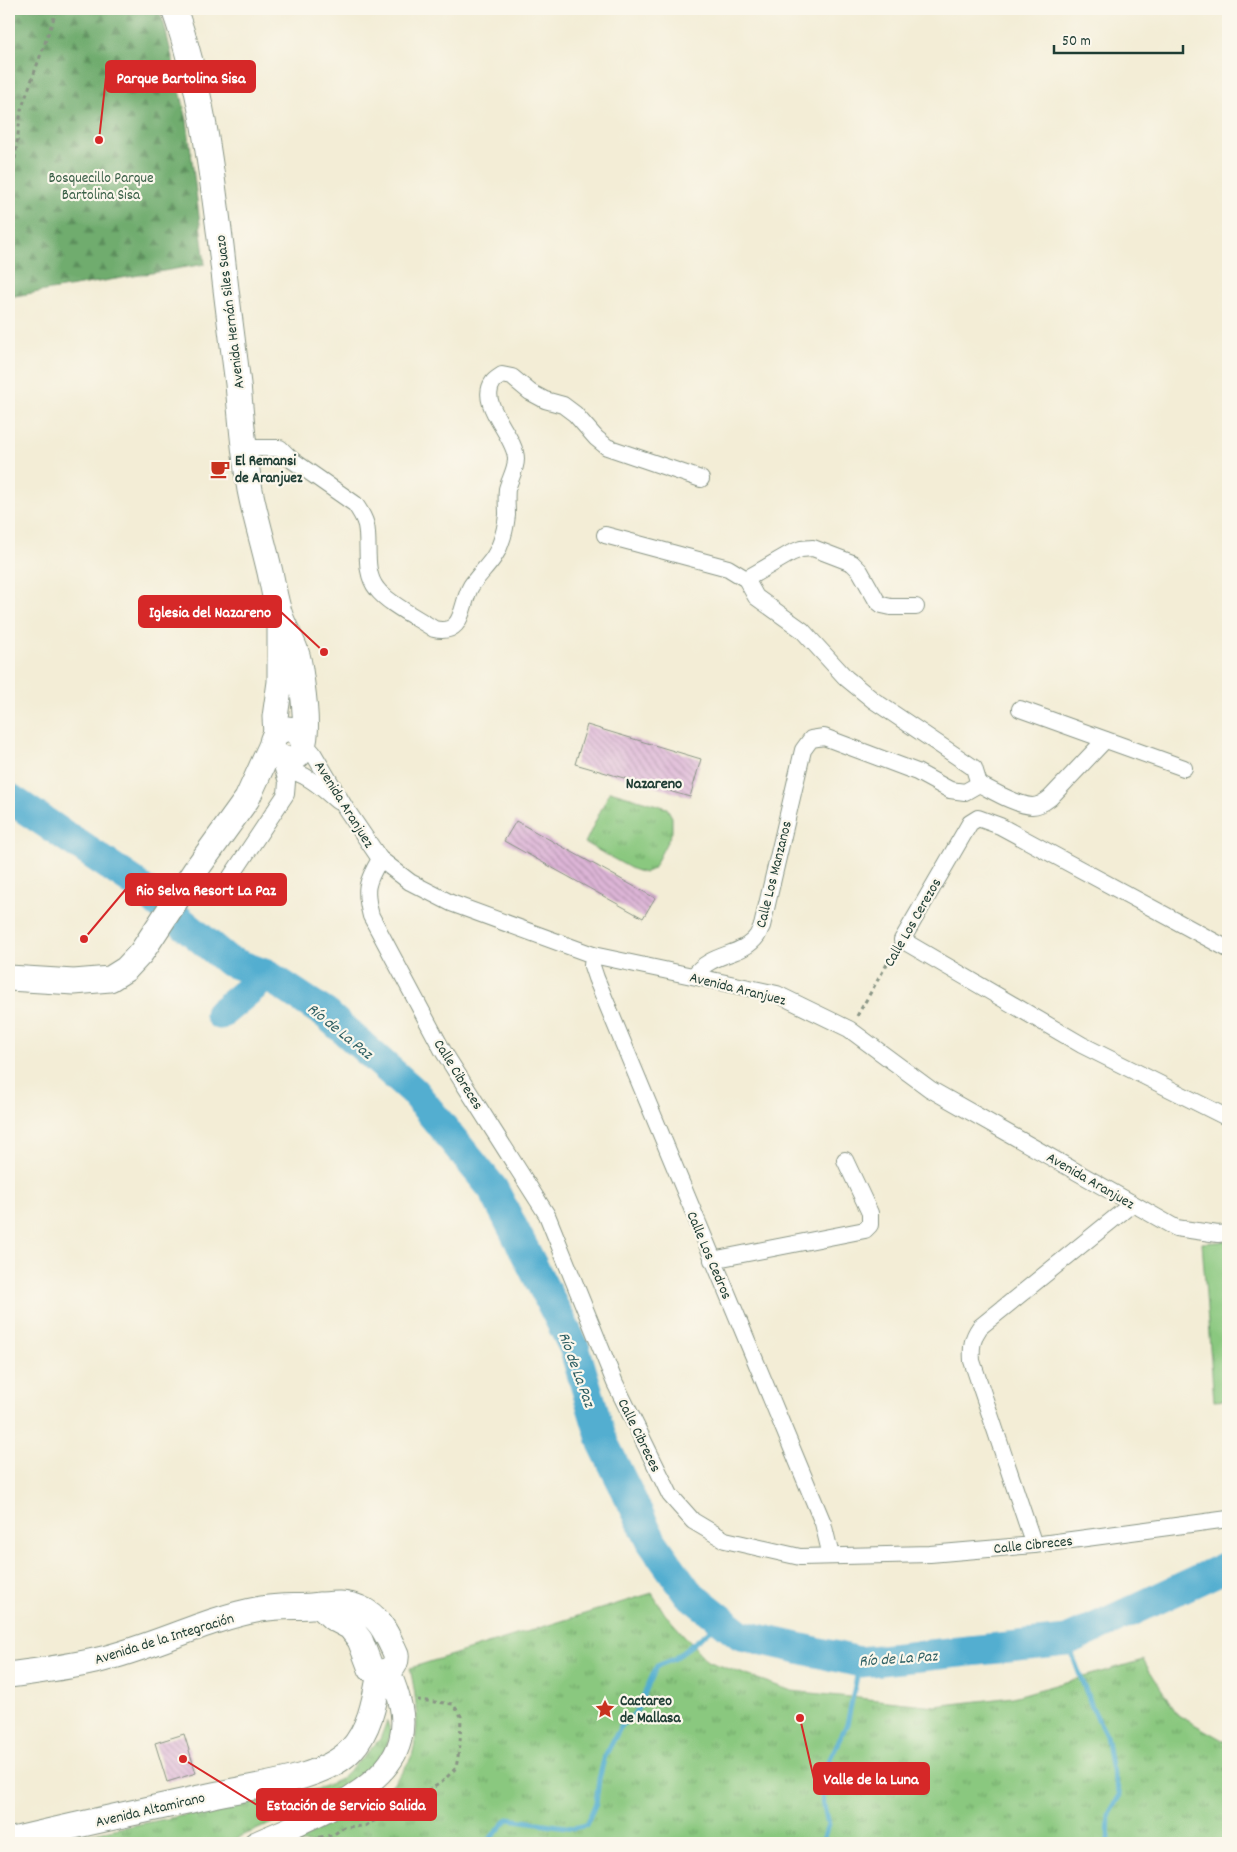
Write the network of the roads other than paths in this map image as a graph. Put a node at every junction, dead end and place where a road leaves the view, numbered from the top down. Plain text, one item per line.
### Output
1 (174, 9) edge
2 (245, 448) junction
3 (701, 479) dead end
4 (605, 535) dead end
5 (746, 578) junction
6 (916, 607) dead end
7 (280, 617) junction
8 (1020, 709) dead end
9 (274, 739) junction
10 (1105, 740) junction
11 (295, 756) junction
12 (1184, 768) dead end
13 (979, 784) junction
14 (247, 799) junction
15 (346, 810) junction
16 (380, 859) junction
17 (222, 890) dead end
18 (1228, 949) edge
19 (592, 954) junction
20 (694, 976) junction
21 (9, 978) edge
22 (1228, 1118) edge
23 (844, 1160) dead end
24 (1132, 1204) junction
25 (1228, 1233) edge
26 (712, 1260) junction
27 (1228, 1519) edge
28 (1034, 1545) junction
29 (831, 1556) junction
30 (382, 1663) junction
31 (9, 1675) edge
32 (9, 1841) edge
33 (255, 1843) edge

1 - 2 main road, Avenida Hernán Siles Suazo
2 - 3 street
2 - 7 main road, Avenida Hernán Siles Suazo
4 - 5 street
5 - 6 street
5 - 13 street
7 - 9 main road, Avenida Hernán Siles Suazo
7 - 11 main road, Avenida Hernán Siles Suazo
8 - 10 street
9 - 11 main road
9 - 14 main road
10 - 12 street
10 - 13 street
11 - 14 main road
11 - 15 street
11 - 15 street, Avenida Aranjuez
11 - 17 street
13 - 20 street, Calle Los Manzanos
14 - 21 main road
15 - 16 street, Avenida Aranjuez
16 - 19 street, Avenida Aranjuez
16 - 29 street, Calle Cibreces
18 - 22 street, Calle Los Cerezos
19 - 20 street, Avenida Aranjuez
19 - 26 street, Calle Los Cedros
20 - 24 street, Avenida Aranjuez
23 - 26 street
24 - 25 street, Avenida Aranjuez
24 - 28 street
26 - 29 street, Calle Los Cedros
27 - 28 street, Calle Cibreces
28 - 29 street, Calle Cibreces
30 - 31 main road, Avenida de la Integración
30 - 32 main road, Avenida Altamirano
30 - 33 main road, Avenida de la Integración

